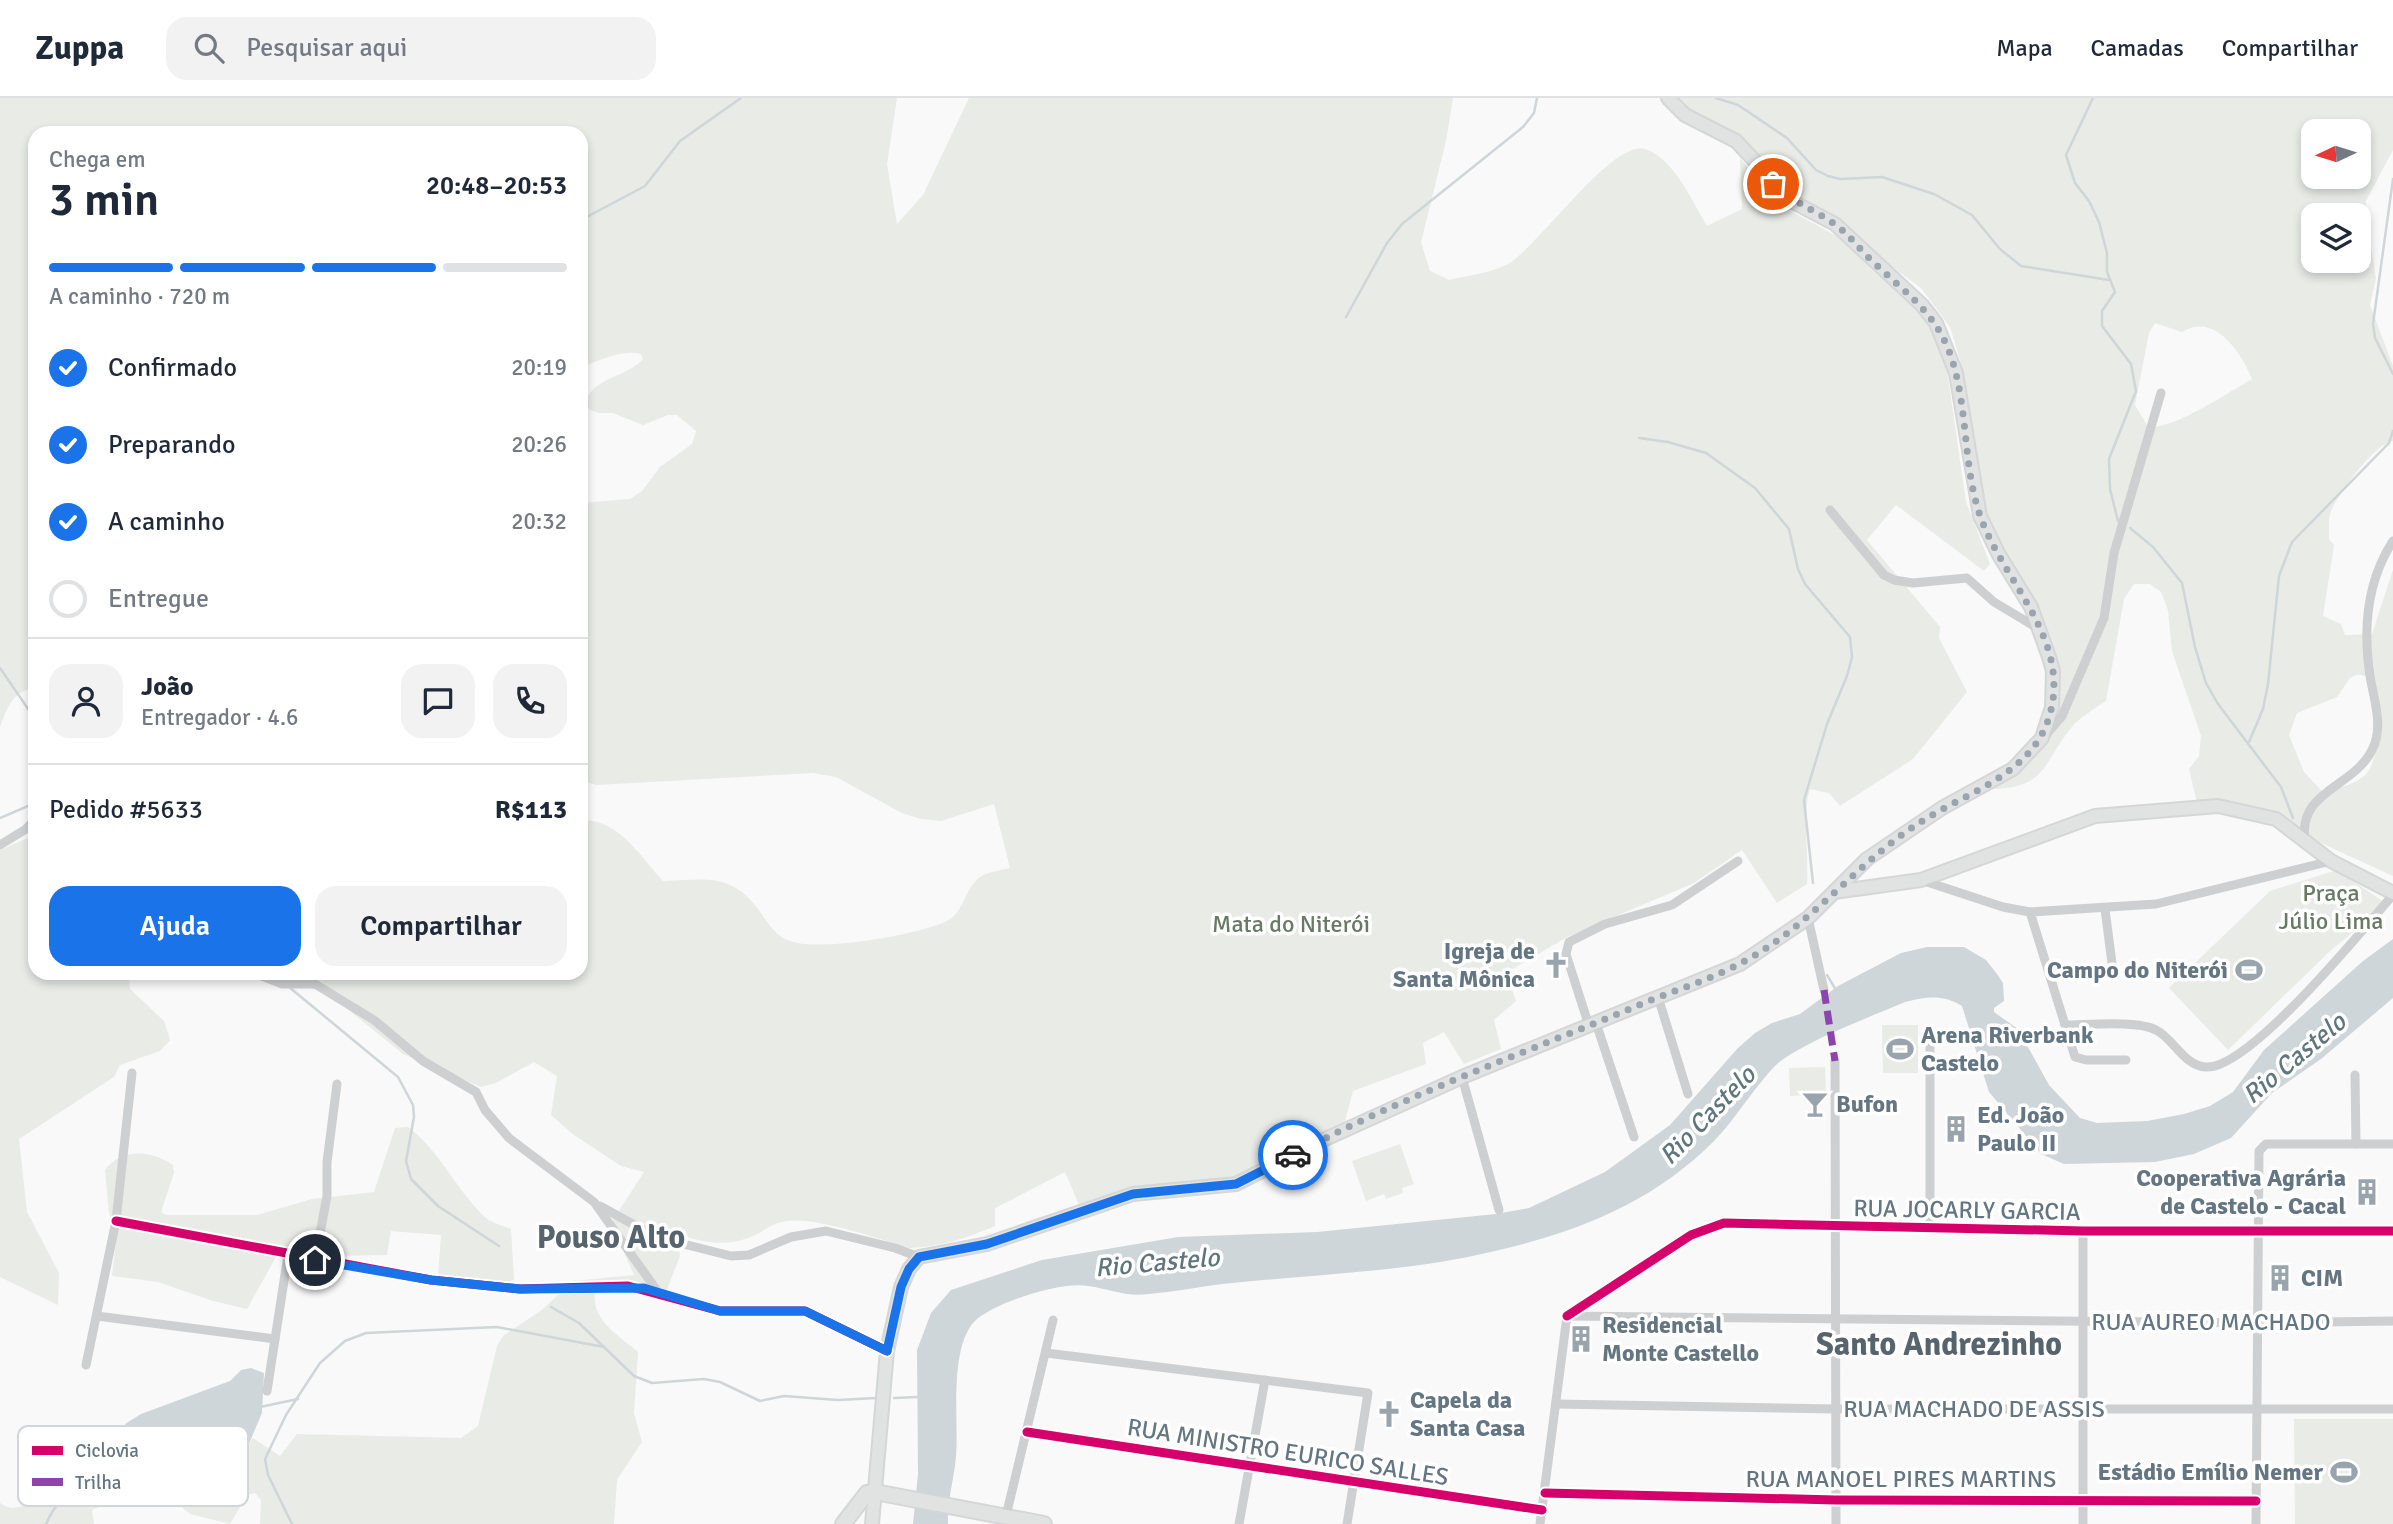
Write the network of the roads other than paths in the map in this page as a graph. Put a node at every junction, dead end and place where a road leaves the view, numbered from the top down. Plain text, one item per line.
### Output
1 (1668, 98) edge
2 (2161, 393) dead end
3 (1830, 510) dead end
4 (2393, 541) edge
5 (2041, 629) junction
6 (2042, 738) junction
7 (28, 827) edge
8 (2305, 839) junction
9 (0, 845) edge
10 (1738, 861) dead end
11 (2330, 861) junction
12 (1922, 880) junction
13 (1834, 892) junction
14 (2393, 894) edge
15 (2105, 909) junction
16 (2030, 912) junction
17 (1808, 918) junction
18 (2113, 971) dead end
19 (272, 980) edge
20 (311, 980) edge
21 (315, 984) junction
22 (1824, 990) dead end
23 (1658, 997) junction
24 (1593, 1025) junction
25 (2065, 1025) junction
26 (1930, 1040) dead end
27 (2126, 1060) dead end
28 (1835, 1061) dead end
29 (132, 1073) dead end
30 (2355, 1075) dead end
31 (1462, 1077) junction
32 (337, 1084) dead end
33 (1688, 1094) dead end
34 (1634, 1137) dead end
35 (2356, 1144) junction
36 (2393, 1144) edge
37 (594, 1202) junction
38 (1499, 1210) dead end
39 (116, 1221) junction
40 (1837, 1227) junction
41 (1930, 1229) junction
42 (2083, 1231) junction
43 (2393, 1231) edge
44 (2258, 1232) junction
45 (288, 1255) junction
46 (919, 1257) junction
47 (315, 1260) junction
48 (658, 1293) junction
49 (1567, 1315) junction
50 (97, 1316) junction
51 (1836, 1318) junction
52 (1053, 1320) dead end
53 (2393, 1321) edge
54 (2083, 1322) junction
55 (2258, 1323) junction
56 (275, 1339) junction
57 (887, 1351) junction
58 (1046, 1353) junction
59 (86, 1366) dead end
60 (1265, 1380) junction
61 (267, 1391) dead end
62 (1556, 1404) junction
63 (2258, 1407) junction
64 (1836, 1409) junction
65 (2083, 1409) junction
66 (2393, 1409) edge
67 (1027, 1432) junction
68 (1250, 1465) junction
69 (1355, 1480) junction
70 (875, 1492) junction
71 (1545, 1493) junction
72 (2083, 1499) junction
73 (1836, 1500) junction
74 (2256, 1501) junction
75 (1542, 1510) junction
76 (1006, 1516) junction
77 (843, 1524) edge
78 (872, 1524) edge
79 (1044, 1524) edge
80 (1239, 1524) edge
81 (1348, 1524) edge
82 (1541, 1524) edge
83 (1836, 1524) edge
84 (2083, 1524) edge
85 (2256, 1524) edge

1 - 5 main road
2 - 6 street
3 - 5 street
4 - 8 street
5 - 6 main road
6 - 13 main road
7 - 9 street
8 - 11 main road
8 - 12 main road
10 - 24 street
11 - 14 main road
11 - 15 street
12 - 13 main road
12 - 16 street
13 - 17 main road
14 - 25 street
15 - 16 street
15 - 18 street
16 - 25 street
17 - 22 street
17 - 23 main road
19 - 21 street
20 - 21 street
21 - 37 street
23 - 24 main road
23 - 33 street
24 - 31 main road
24 - 34 street
25 - 27 street
26 - 41 street
28 - 40 street
29 - 39 street
30 - 35 street
31 - 38 street
31 - 46 main road
32 - 47 street
35 - 36 street
35 - 44 street
37 - 46 street
37 - 48 street
39 - 45 street
39 - 50 street
40 - 41 street, RUA JOCARLY GARCIA
40 - 49 street, RUA JOCARLY GARCIA
40 - 51 street
41 - 42 street, RUA JOCARLY GARCIA
42 - 44 street, RUA JOCARLY GARCIA
42 - 54 street
43 - 44 street, RUA JOCARLY GARCIA
44 - 55 street
45 - 47 street
45 - 56 street
46 - 57 main road
47 - 48 street
48 - 57 street
49 - 51 street, RUA AUREO MACHADO
49 - 62 street
50 - 56 street
50 - 59 street
51 - 54 street, RUA AUREO MACHADO
51 - 64 street
52 - 58 street
53 - 55 street, RUA AUREO MACHADO
54 - 55 street, RUA AUREO MACHADO
54 - 65 street
55 - 63 street
56 - 61 street
57 - 70 main road
58 - 60 street
58 - 67 street
60 - 68 street
60 - 69 street
62 - 64 street, RUA MACHADO DE ASSIS
62 - 71 street
63 - 65 street, RUA MACHADO DE ASSIS
63 - 66 street, RUA MACHADO DE ASSIS
63 - 74 street
64 - 65 street, RUA MACHADO DE ASSIS
64 - 73 street
65 - 72 street
67 - 68 street, RUA MINISTRO EURICO SALLES
67 - 76 street
68 - 69 street, RUA MINISTRO EURICO SALLES
68 - 80 street
69 - 75 street, RUA MINISTRO EURICO SALLES
69 - 81 street
70 - 76 main road
70 - 77 main road
70 - 78 main road
71 - 73 street, RUA MANOEL PIRES MARTINS
71 - 75 street
72 - 73 street, RUA MANOEL PIRES MARTINS
72 - 74 street, RUA MANOEL PIRES MARTINS
72 - 84 street
73 - 83 street
74 - 85 street
75 - 82 street
76 - 79 main road

